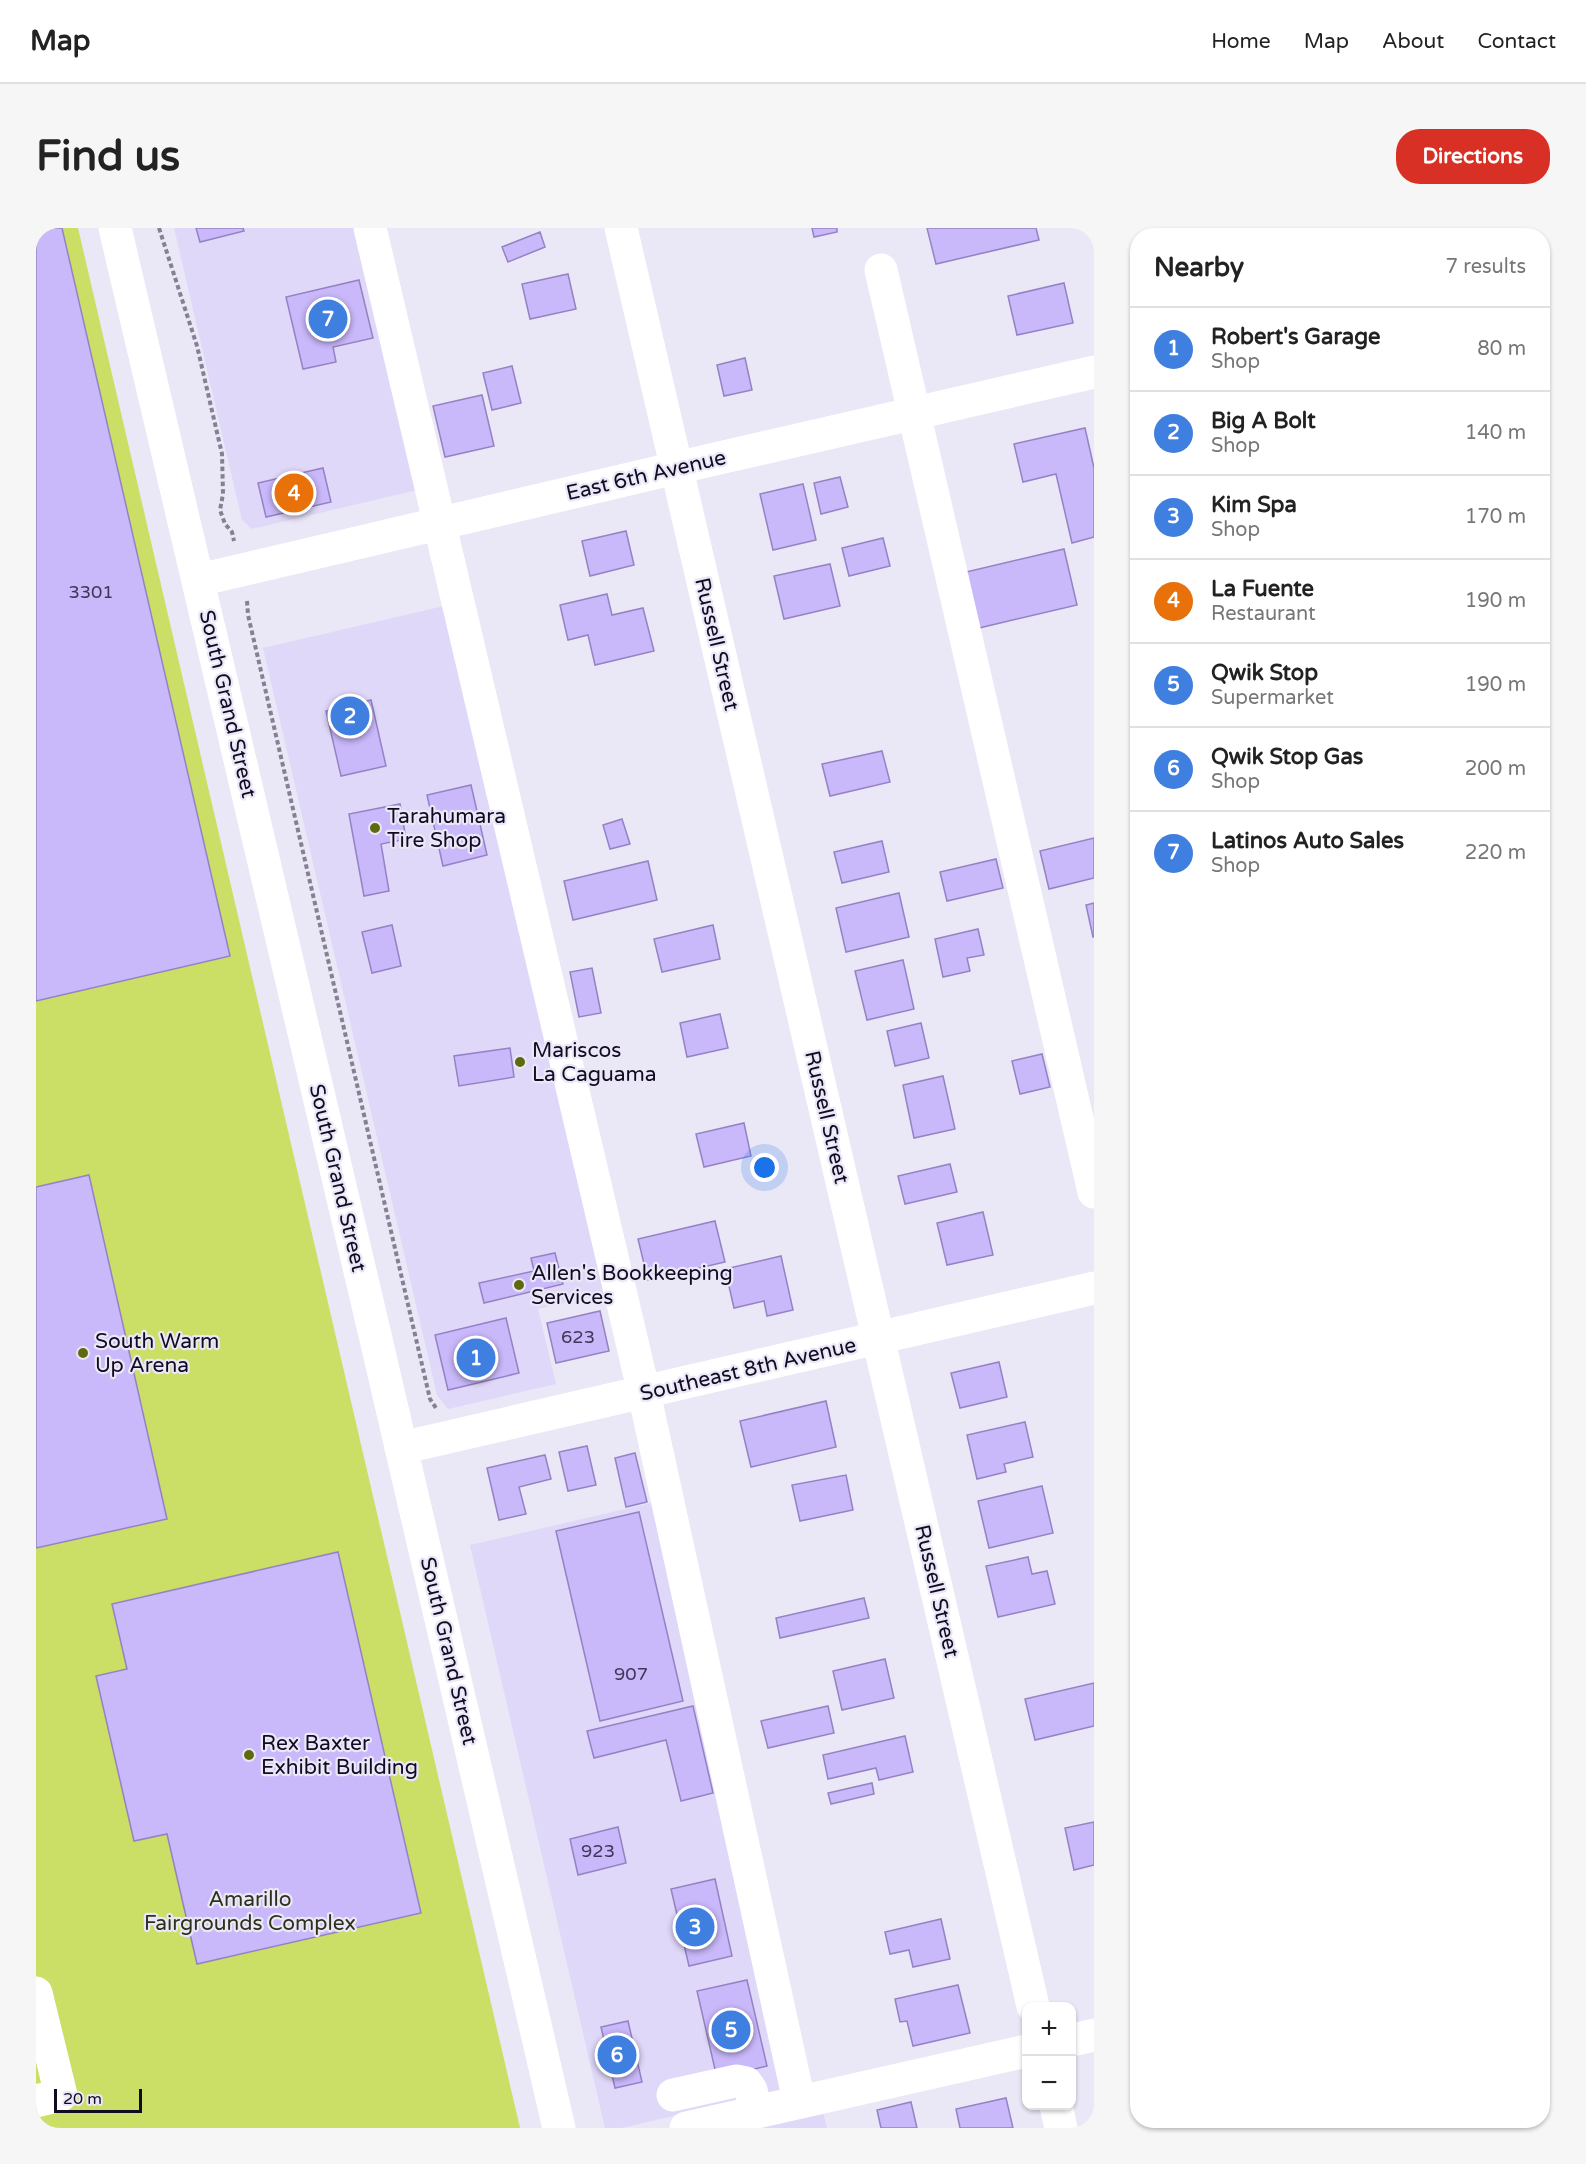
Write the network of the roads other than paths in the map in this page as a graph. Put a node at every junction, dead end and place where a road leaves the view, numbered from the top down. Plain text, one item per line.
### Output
1 (115, 228) edge
2 (370, 228) edge
3 (621, 228) edge
4 (881, 270) dead end
5 (1094, 372) edge
6 (914, 413) junction
7 (676, 468) junction
8 (439, 524) junction
9 (199, 580) junction
10 (1094, 1192) edge
11 (1094, 1288) edge
12 (879, 1339) junction
13 (644, 1393) junction
14 (401, 1448) junction
15 (36, 1992) edge
16 (1032, 2002) edge
17 (1094, 2035) edge
18 (1076, 2039) edge
19 (1022, 2052) edge
20 (673, 2095) dead end
21 (800, 2101) junction
22 (36, 2102) edge
23 (1057, 2110) edge
24 (756, 2112) junction
25 (559, 2128) edge
26 (686, 2128) edge
27 (1061, 2128) edge

1 - 9 street, South Grand Street
2 - 8 street
3 - 7 street, Russell Street
4 - 6 street
5 - 6 street, East 6th Avenue
6 - 7 street, East 6th Avenue
6 - 10 street
7 - 8 street, East 6th Avenue
7 - 12 street, Russell Street
8 - 9 street, East 6th Avenue
8 - 13 street
9 - 14 street, South Grand Street
11 - 12 street, Southeast 8th Avenue
12 - 13 street, Southeast 8th Avenue
12 - 16 street, Russell Street
13 - 14 street, Southeast 8th Avenue
13 - 21 street
14 - 25 street, South Grand Street
15 - 22 street
17 - 18 street
19 - 21 street
20 - 24 street
21 - 24 street
23 - 27 street
24 - 26 street

